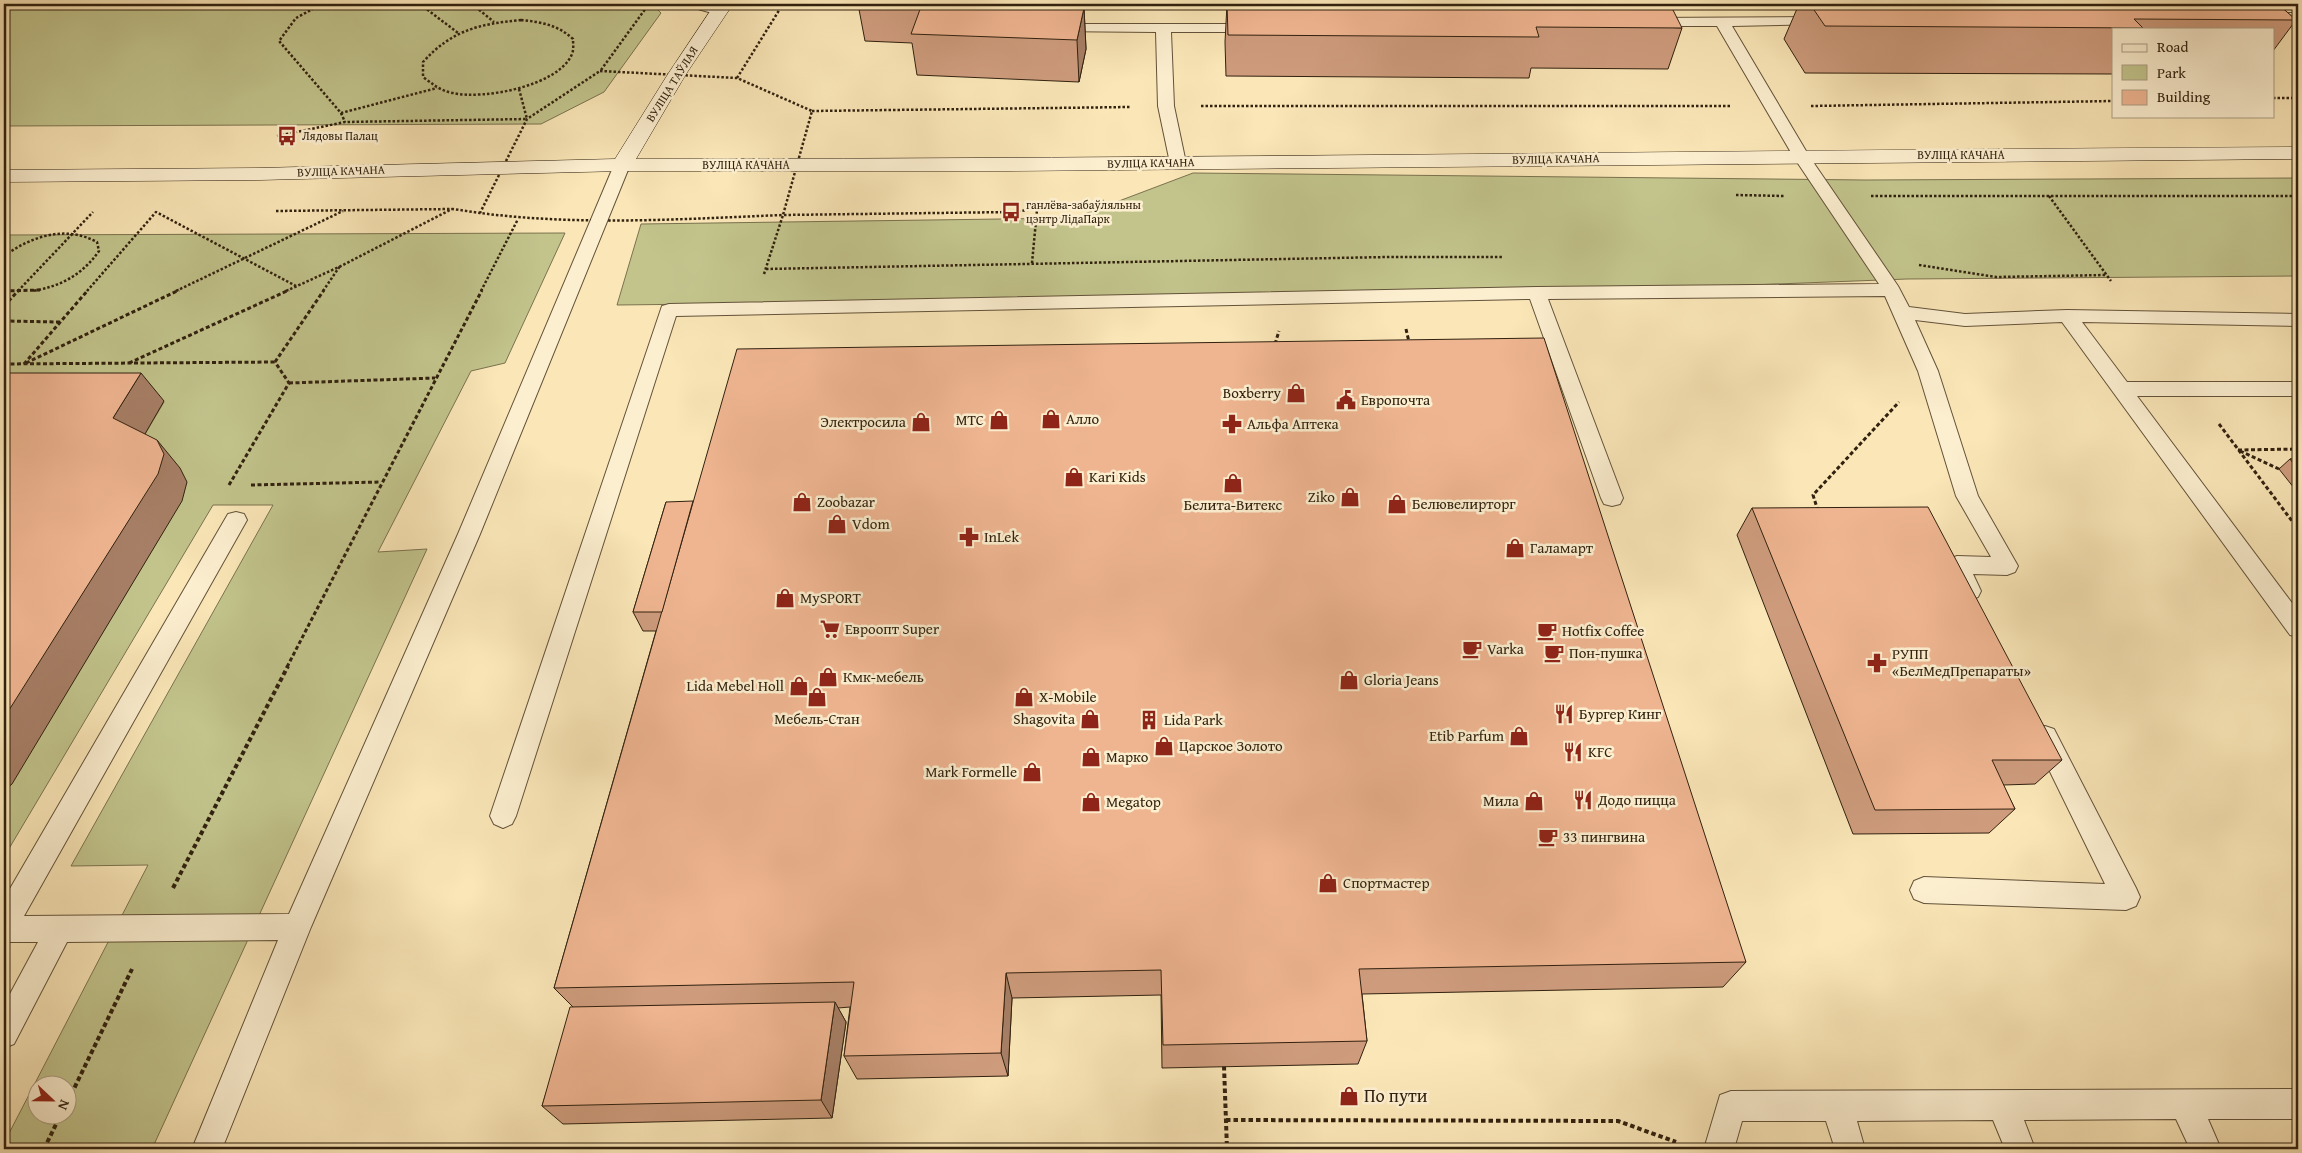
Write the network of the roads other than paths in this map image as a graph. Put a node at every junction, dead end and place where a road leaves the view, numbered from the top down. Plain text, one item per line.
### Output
1 (696, 4) edge
2 (722, 7) edge
3 (2249, 17) edge
4 (2298, 17) edge
5 (1838, 20) edge
6 (1722, 22) junction
7 (1629, 23) edge
8 (1272, 27) edge
9 (1036, 28) edge
10 (1163, 28) junction
11 (2298, 153) edge
12 (1801, 156) junction
13 (1178, 163) junction
14 (622, 165) junction
15 (4, 176) edge
16 (1892, 290) junction
17 (1537, 293) junction
18 (1902, 312) junction
19 (2067, 316) junction
20 (2298, 320) edge
21 (2122, 389) junction
22 (2298, 389) edge
23 (1612, 498) dead end
24 (236, 520) dead end
25 (1979, 609) edge
26 (2298, 628) edge
27 (2032, 714) edge
28 (503, 816) dead end
29 (1924, 890) dead end
30 (4, 925) edge
31 (298, 927) junction
32 (60, 928) junction
33 (4, 929) edge
34 (4, 1034) edge
35 (2184, 1104) junction
36 (2298, 1104) edge
37 (1837, 1106) junction
38 (2003, 1106) junction
39 (207, 1149) edge
40 (1719, 1149) edge
41 (1850, 1149) edge
42 (2020, 1149) edge
43 (2206, 1149) edge

1 - 2 lane
2 - 14 main road, ВУЛІЦА ТАЎЛАЯ
3 - 4 lane
5 - 6 lane
6 - 7 lane
6 - 12 lane
8 - 10 lane
9 - 10 lane
10 - 13 lane
11 - 12 main road, ВУЛІЦА КАЧАНА
12 - 13 main road, ВУЛІЦА КАЧАНА
12 - 16 lane
13 - 14 main road, ВУЛІЦА КАЧАНА
14 - 15 main road, ВУЛІЦА КАЧАНА
14 - 31 lane
16 - 17 lane
16 - 18 lane
17 - 23 lane
17 - 28 lane
18 - 19 lane
18 - 25 lane
19 - 20 lane
19 - 21 lane
21 - 22 lane
21 - 26 lane
24 - 30 lane
27 - 29 lane
31 - 32 lane
31 - 39 lane
32 - 33 lane
32 - 34 lane
35 - 36 lane
35 - 38 lane
35 - 43 lane
37 - 38 lane
37 - 40 lane
37 - 41 lane
38 - 42 lane

